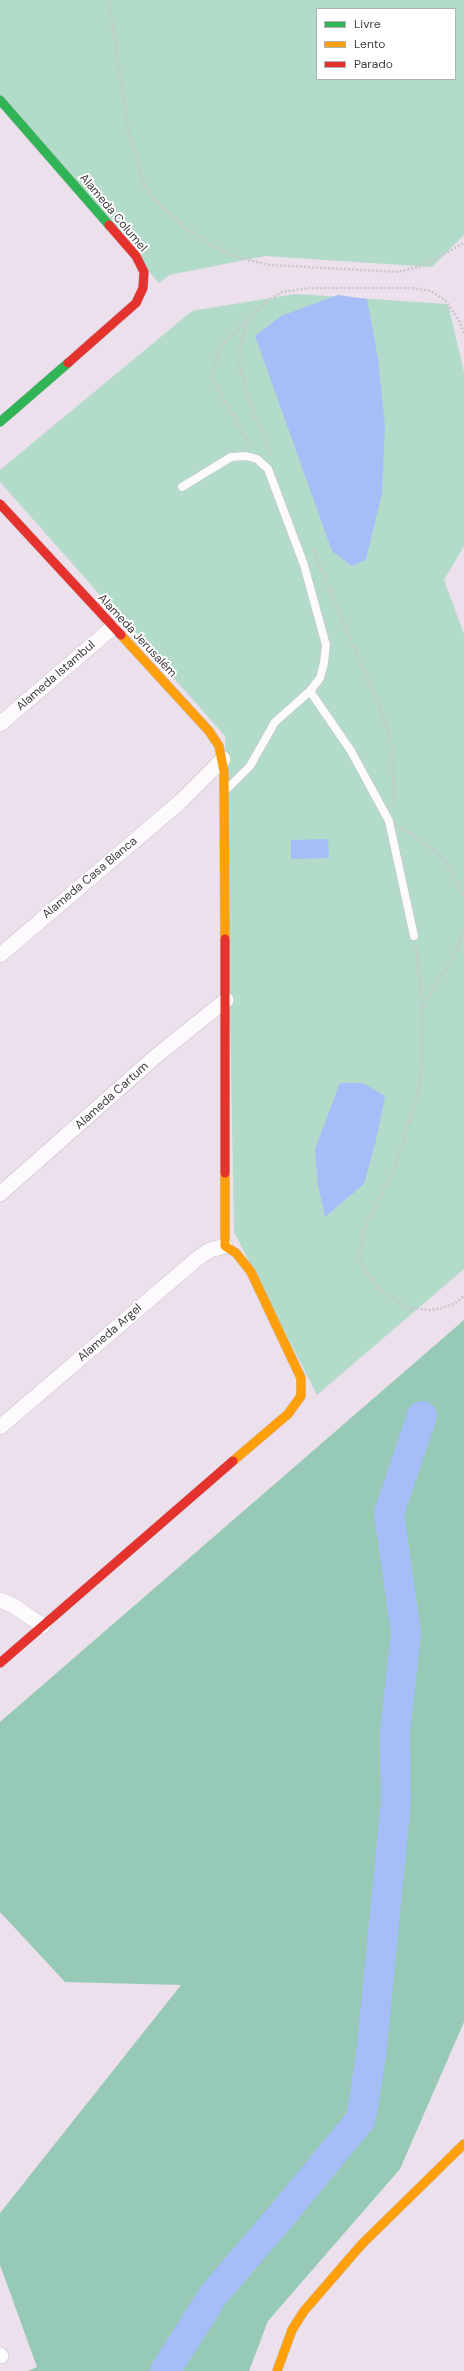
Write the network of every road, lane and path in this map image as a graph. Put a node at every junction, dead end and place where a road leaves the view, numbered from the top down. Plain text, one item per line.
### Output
1 (109, 0) edge
2 (0, 100) edge
3 (464, 243) edge
4 (248, 320) junction
5 (464, 333) edge
6 (0, 422) edge
7 (271, 455) dead end
8 (257, 459) junction
9 (182, 487) dead end
10 (0, 504) edge
11 (311, 546) dead end
12 (112, 628) junction
13 (310, 691) junction
14 (0, 724) edge
15 (223, 759) junction
16 (224, 795) junction
17 (389, 821) junction
18 (464, 898) edge
19 (464, 930) edge
20 (414, 936) joint
21 (0, 955) edge
22 (226, 1000) junction
23 (422, 1007) junction
24 (0, 1194) edge
25 (225, 1246) junction
26 (464, 1296) edge
27 (0, 1427) edge
28 (0, 1600) edge
29 (43, 1626) junction
30 (0, 1663) edge
31 (464, 2144) edge
32 (277, 2371) edge

1 - 3 path
2 - 6 street, Alameda Columel
4 - 5 path
4 - 7 path
4 - 8 path
8 - 9 lane
8 - 13 lane
10 - 12 street, Alameda Jerusalém
11 - 17 path
12 - 14 street, Alameda Istambul
12 - 15 street, Alameda Jerusalém
13 - 16 lane
13 - 17 lane
15 - 16 street, Alameda Jerusalém
15 - 21 street, Alameda Casa Blanca
16 - 22 street, Alameda Jerusalém
17 - 18 path
17 - 20 lane
19 - 23 path
20 - 23 path
22 - 24 street, Alameda Cartum
22 - 25 street, Alameda Jerusalém
23 - 26 path
25 - 27 street, Alameda Argel
25 - 29 street
28 - 29 street
29 - 30 street
31 - 32 street

